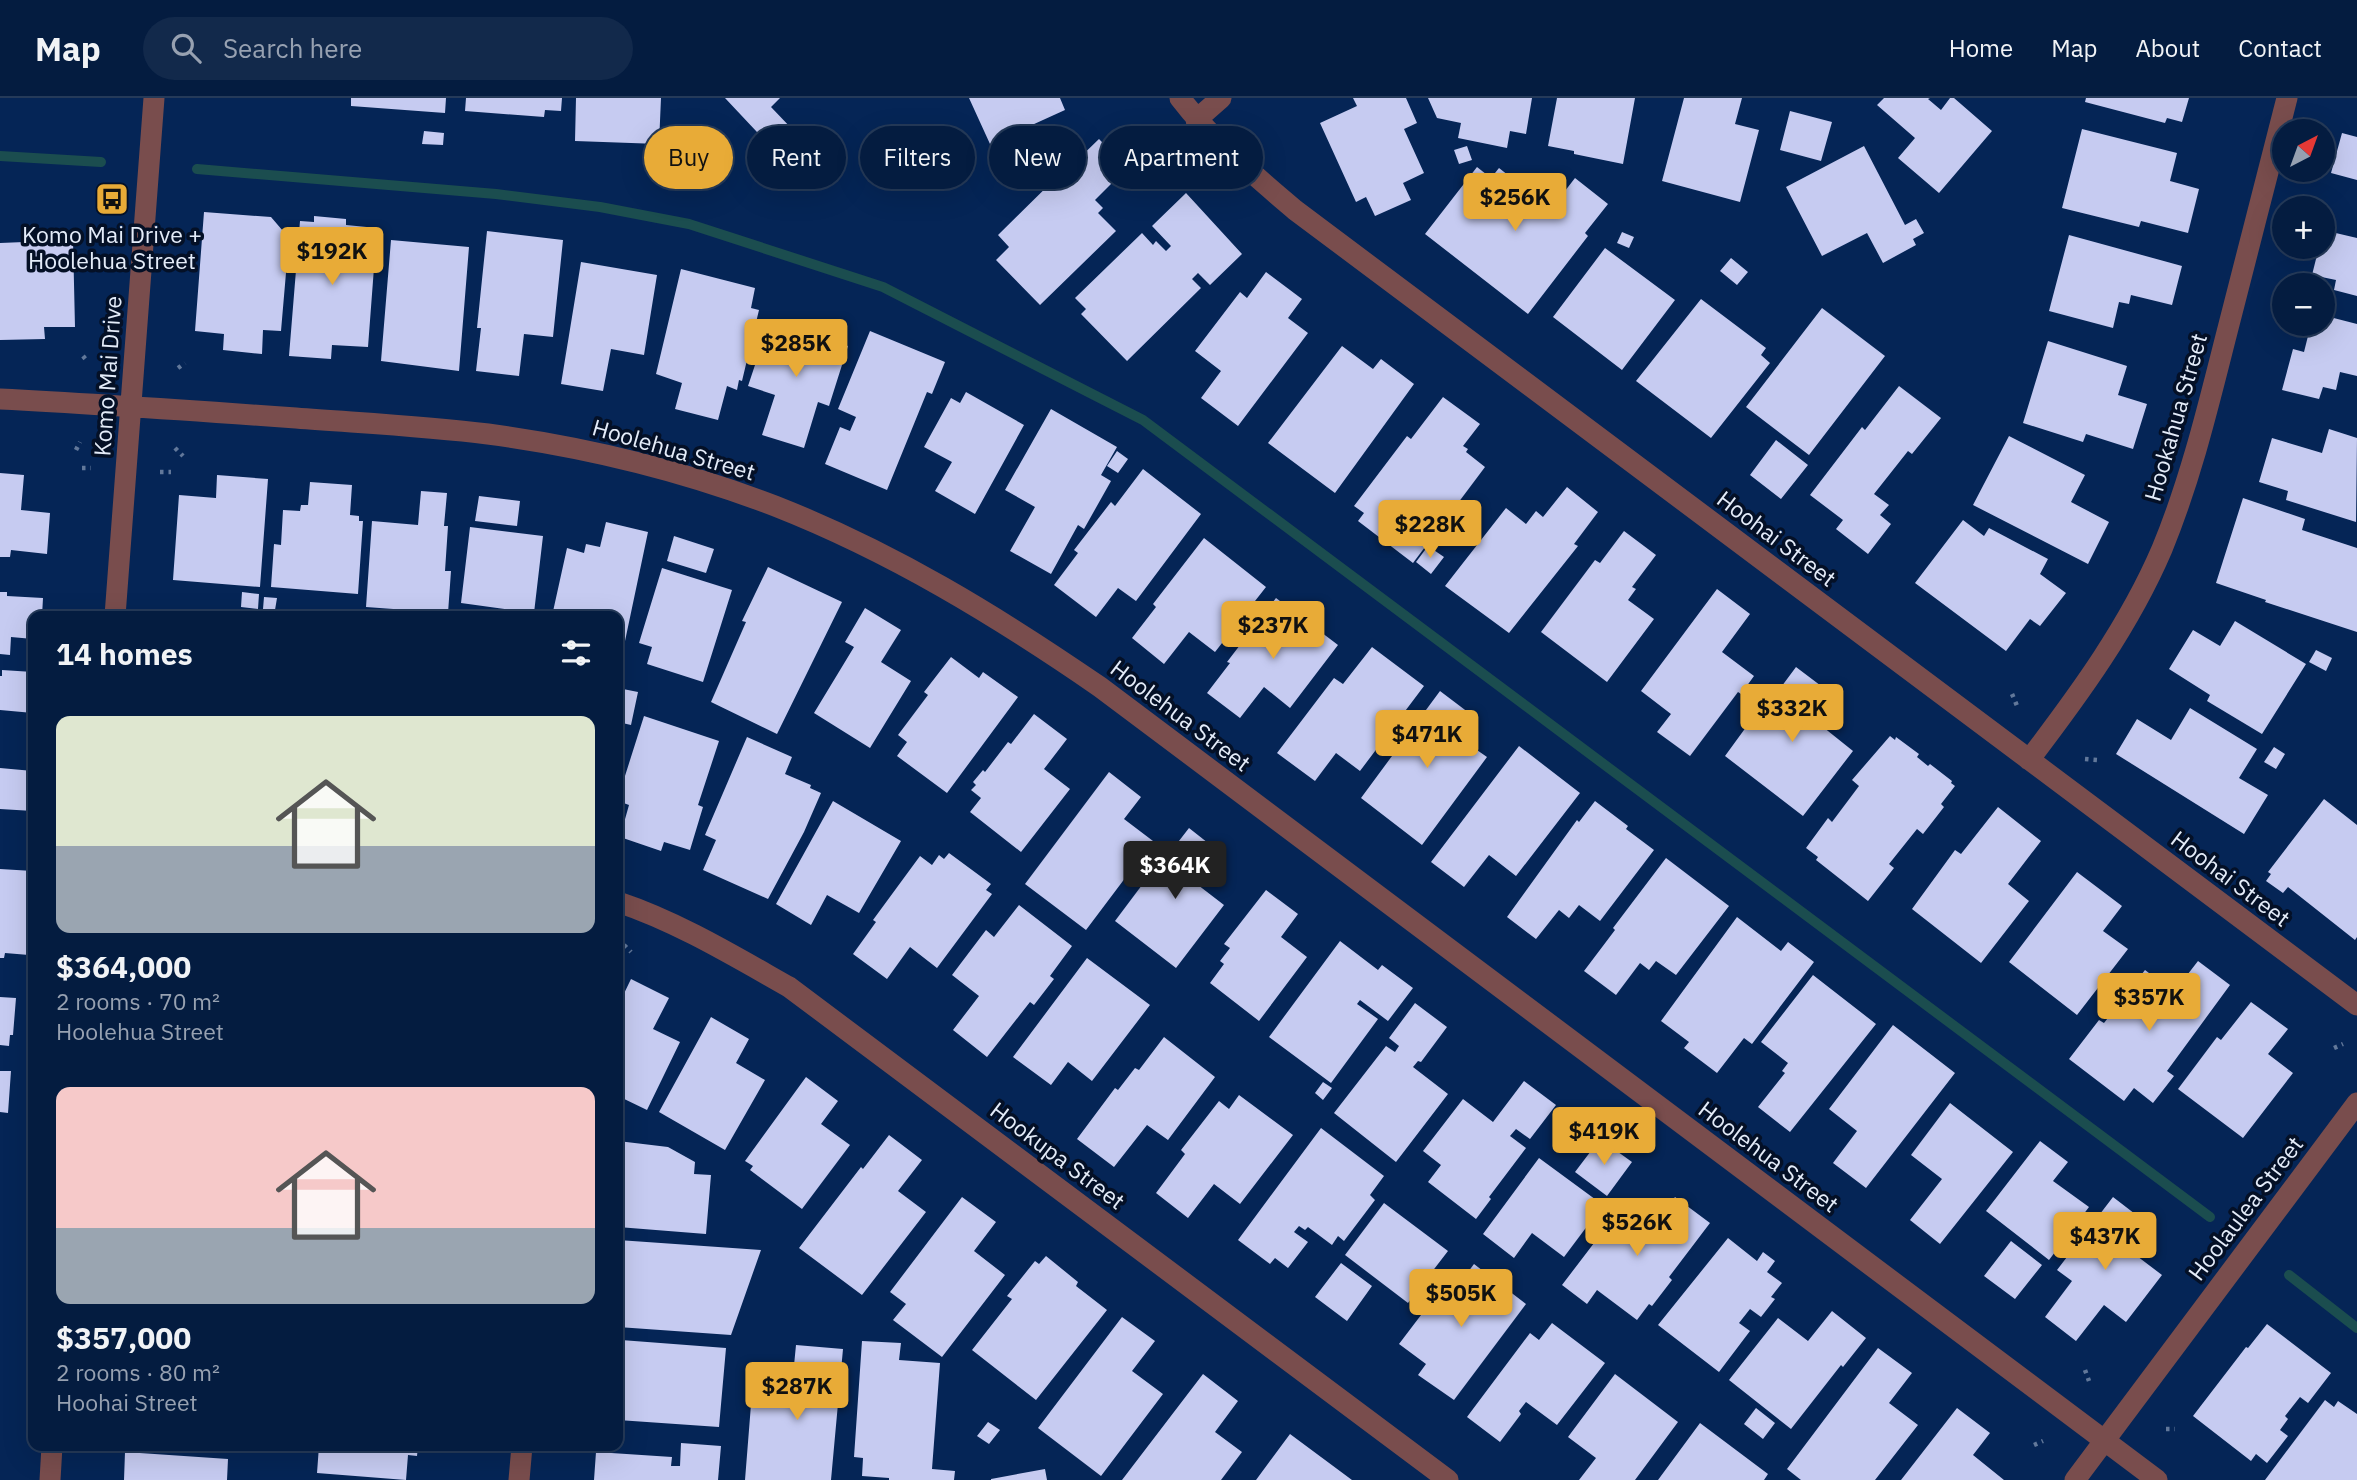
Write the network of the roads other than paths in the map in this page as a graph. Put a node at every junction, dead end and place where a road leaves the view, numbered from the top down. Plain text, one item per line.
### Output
1 (154, 98) edge
2 (1180, 98) edge
3 (1221, 98) edge
4 (2287, 98) edge
5 (1196, 120) junction
6 (0, 399) edge
7 (131, 407) junction
8 (115, 611) edge
9 (2029, 760) junction
10 (623, 904) edge
11 (2357, 1005) edge
12 (2357, 1103) edge
13 (2105, 1440) junction
14 (52, 1451) edge
15 (522, 1451) edge
16 (50, 1480) edge
17 (519, 1480) edge
18 (1448, 1480) edge
19 (2075, 1480) edge
20 (2157, 1480) edge

1 - 7 street, Komo Mai Drive
2 - 5 street, Hoohai Street
3 - 5 street
4 - 9 street, Hookahua Street
5 - 9 street, Hoohai Street
6 - 7 street, Hoolehua Street
7 - 8 street, Komo Mai Drive
7 - 13 street, Hoolehua Street
9 - 11 street, Hoohai Street
10 - 18 street, Hookupa Street
12 - 13 street, Hoolaulea Street
13 - 19 street, Hoolaulea Street
13 - 20 street, Hoolehua Street
14 - 16 street
15 - 17 street

